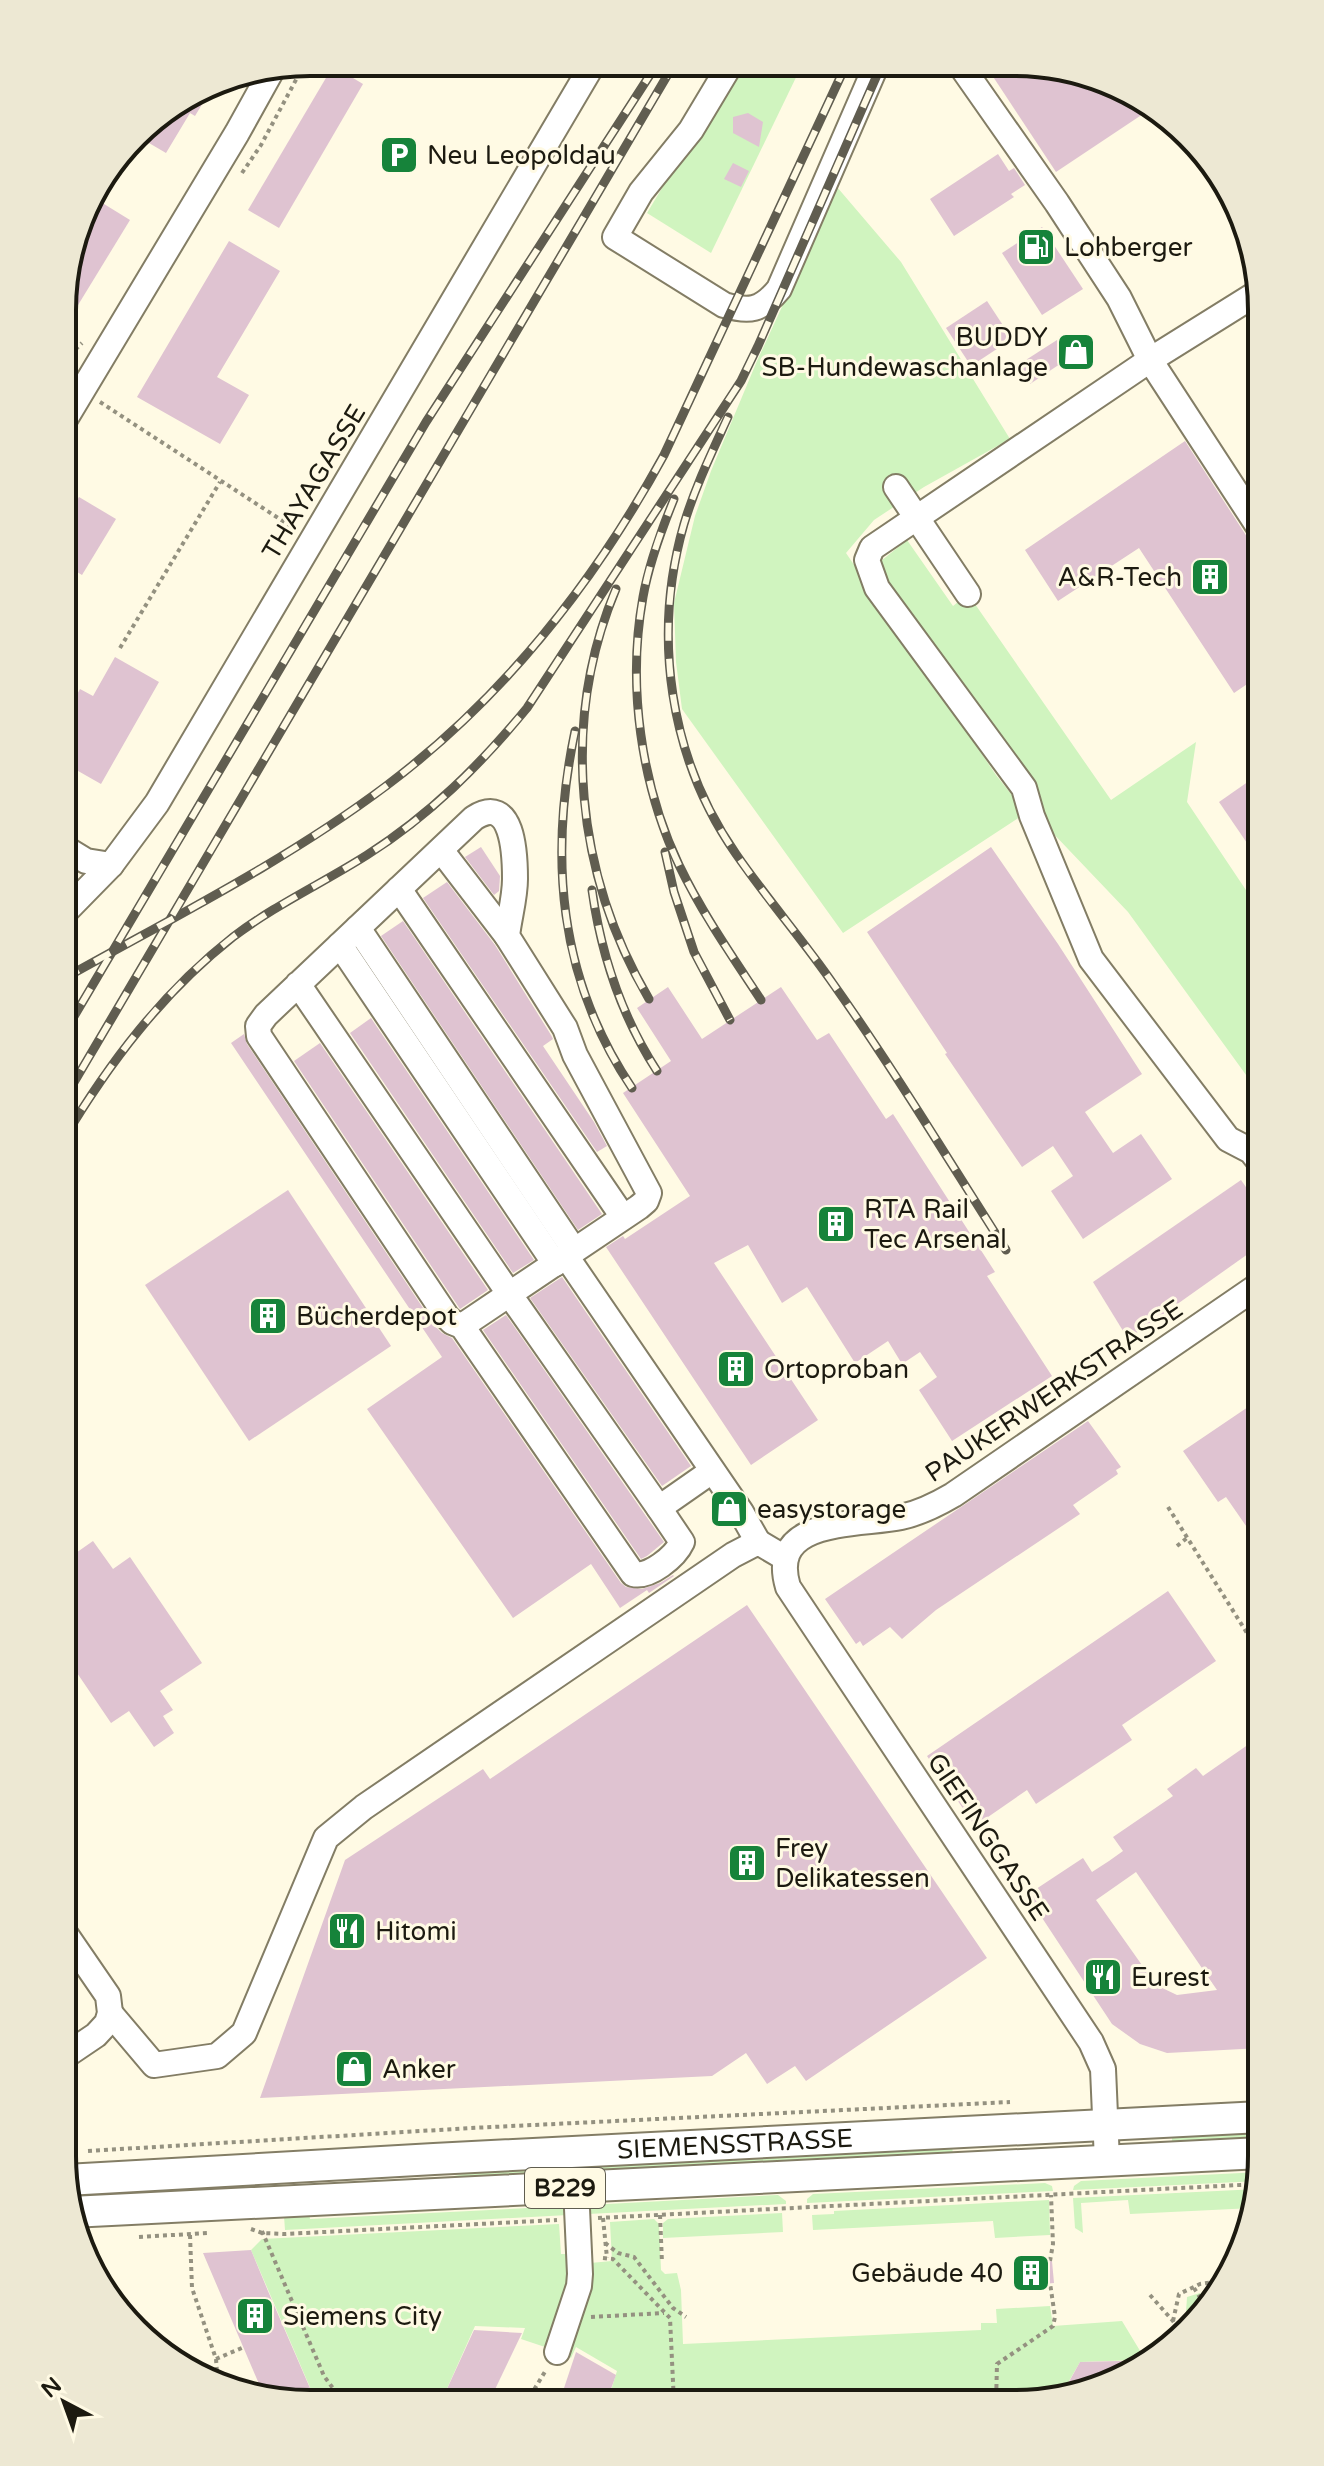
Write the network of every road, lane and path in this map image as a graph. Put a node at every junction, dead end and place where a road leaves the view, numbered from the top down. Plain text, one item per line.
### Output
1 (586, 76) edge
2 (723, 76) edge
3 (872, 76) edge
4 (968, 76) edge
5 (266, 81) edge
6 (1247, 299) edge
7 (1150, 360) junction
8 (81, 391) junction
9 (76, 400) edge
10 (220, 482) junction
11 (896, 487) dead end
12 (1248, 510) edge
13 (918, 518) junction
14 (292, 527) dead end
15 (968, 594) dead end
16 (120, 648) dead end
17 (441, 850) junction
18 (76, 855) edge
19 (111, 865) junction
20 (399, 889) junction
21 (76, 901) edge
22 (358, 928) junction
23 (507, 936) junction
24 (340, 945) junction
25 (298, 984) junction
26 (1248, 1149) edge
27 (623, 1217) junction
28 (565, 1257) junction
29 (1247, 1293) edge
30 (510, 1295) junction
31 (462, 1326) junction
32 (712, 1471) junction
33 (1168, 1507) dead end
34 (659, 1508) junction
35 (1187, 1538) junction
36 (758, 1542) junction
37 (1177, 1546) dead end
38 (785, 1558) junction
39 (1247, 1634) edge
40 (76, 1949) edge
41 (110, 2013) junction
42 (76, 2049) edge
43 (1013, 2102) dead end
44 (1247, 2118) edge
45 (1107, 2124) junction
46 (79, 2152) dead end
47 (1247, 2154) edge
48 (1107, 2161) junction
49 (78, 2179) edge
50 (1245, 2185) edge
51 (576, 2187) junction
52 (1051, 2195) junction
53 (84, 2212) edge
54 (660, 2215) junction
55 (250, 2216) junction
56 (603, 2218) junction
57 (578, 2219) junction
58 (220, 2232) dead end
59 (262, 2233) junction
60 (190, 2235) junction
61 (130, 2237) dead end
62 (605, 2243) junction
63 (607, 2258) junction
64 (580, 2259) junction
65 (1050, 2261) dead end
66 (662, 2263) dead end
67 (1050, 2283) dead end
68 (1210, 2283) edge
69 (1194, 2287) junction
70 (1150, 2295) dead end
71 (1200, 2297) edge
72 (664, 2313) junction
73 (568, 2317) junction
74 (686, 2317) dead end
75 (1173, 2321) junction
76 (1175, 2325) edge
77 (244, 2347) dead end
78 (557, 2352) joint
79 (216, 2359) junction
80 (217, 2370) edge
81 (334, 2390) edge
82 (534, 2390) edge
83 (673, 2390) edge
84 (996, 2390) edge

1 - 19 street, THAYAGASSE
2 - 3 street
4 - 7 street
5 - 8 street
6 - 7 street
7 - 12 street
7 - 13 street
8 - 9 street
8 - 10 path
10 - 14 path
10 - 16 path
11 - 13 street
13 - 15 street
13 - 26 street
17 - 20 street
17 - 23 street
17 - 23 street
18 - 19 street
19 - 21 street, THAYAGASSE
20 - 22 street
20 - 27 street
22 - 24 street
22 - 28 street
23 - 27 street
24 - 25 street
24 - 28 street
25 - 30 street
25 - 31 street
27 - 28 street
28 - 30 street
28 - 32 street
29 - 38 street, PAUKERWERKSTRASSE
30 - 31 street
30 - 34 street
31 - 34 street
32 - 34 street
32 - 36 street
33 - 35 path
35 - 37 path
35 - 39 path
36 - 38 street
36 - 41 street
38 - 45 street, GIEFINGGASSE
40 - 41 street
41 - 42 street
43 - 46 path
44 - 45 main road, SIEMENSSTRASSE / B229
45 - 48 street, GIEFINGGASSE
45 - 49 main road, SIEMENSSTRASSE / B229
47 - 48 main road, SIEMENSSTRASSE / B229
48 - 51 main road, SIEMENSSTRASSE / B229
50 - 52 path
51 - 55 main road, SIEMENSSTRASSE / B229
51 - 57 street
52 - 54 path
52 - 65 path
53 - 55 main road, SIEMENSSTRASSE / B229
54 - 56 path
54 - 66 path
55 - 59 path
55 - 59 path
56 - 57 path
56 - 62 path
57 - 59 path
57 - 64 street
58 - 60 path
59 - 81 path
60 - 61 path
60 - 79 path
62 - 63 path
62 - 74 path
63 - 64 path
63 - 72 path
64 - 73 street
67 - 84 path
68 - 69 path
69 - 71 path
69 - 75 path
70 - 75 path
72 - 73 path
72 - 83 path
73 - 78 street
75 - 76 path
77 - 79 path
78 - 82 path
79 - 80 path

